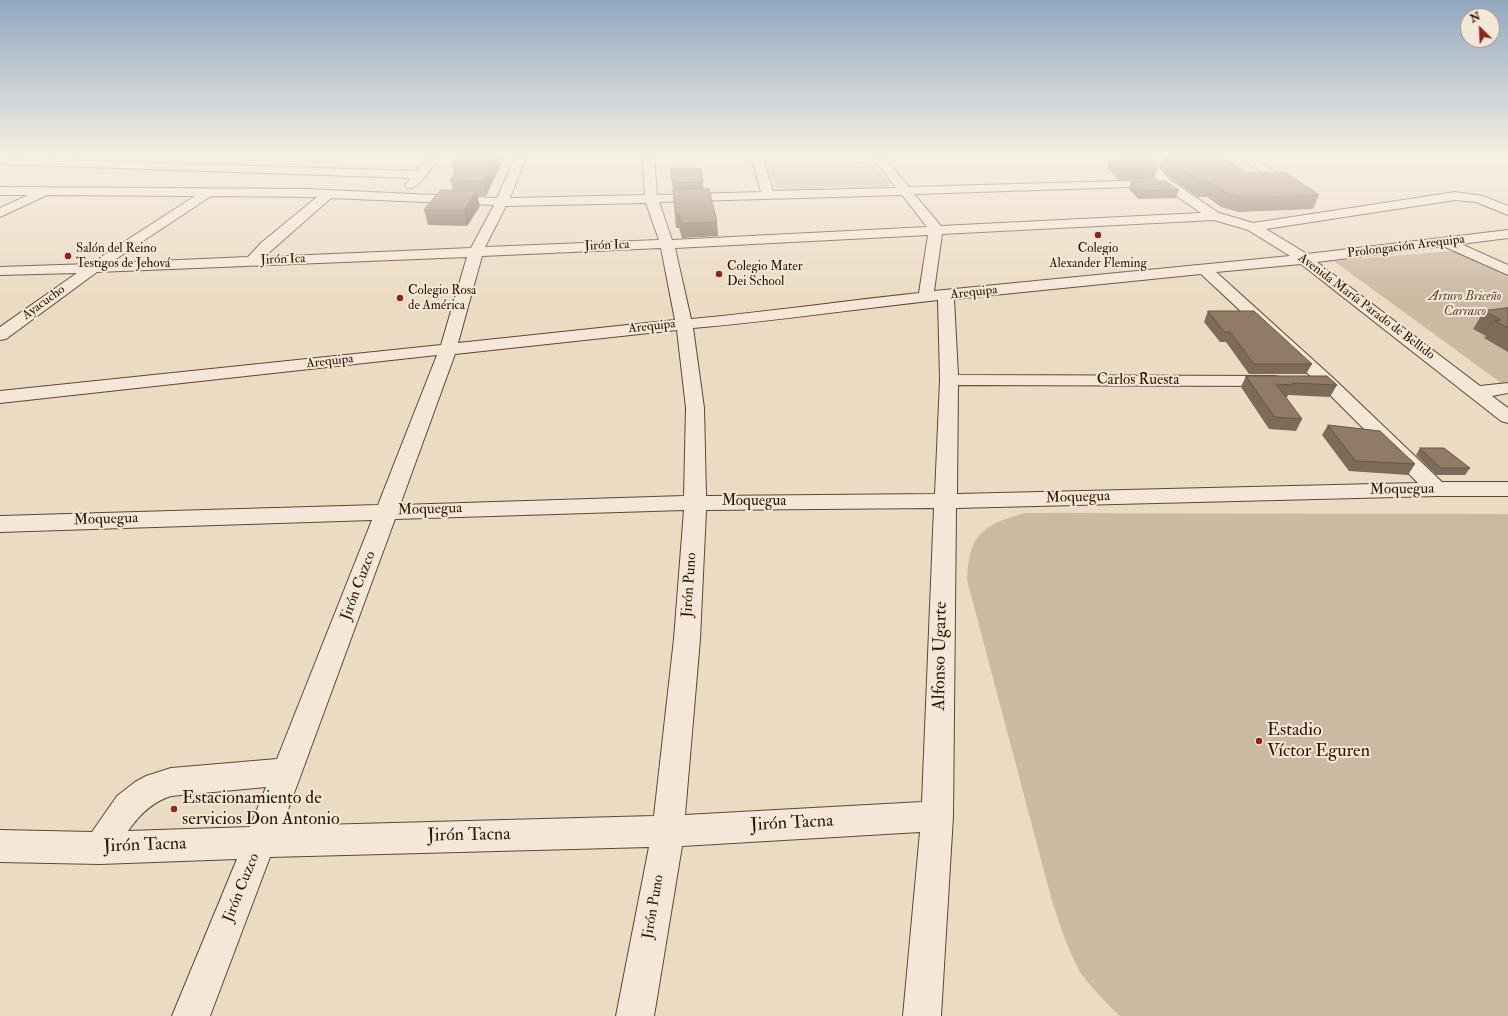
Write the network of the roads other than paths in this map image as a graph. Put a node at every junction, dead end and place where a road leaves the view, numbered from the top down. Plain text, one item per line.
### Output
1 (23, 202) edge
2 (193, 202) edge
3 (318, 202) edge
4 (502, 202) edge
5 (652, 202) edge
6 (915, 202) edge
7 (1194, 202) edge
8 (1412, 202) edge
9 (1487, 202) edge
10 (1322, 206) dead end
11 (1508, 211) edge
12 (0, 213) edge
13 (1335, 214) junction
14 (1214, 216) junction
15 (1253, 227) junction
16 (936, 229) junction
17 (1508, 234) edge
18 (1446, 242) junction
19 (667, 244) junction
20 (476, 252) junction
21 (1304, 259) junction
22 (252, 261) junction
23 (93, 268) junction
24 (1204, 269) junction
25 (0, 271) edge
26 (1508, 271) edge
27 (936, 296) junction
28 (684, 324) junction
29 (0, 335) edge
30 (448, 350) junction
31 (950, 380) junction
32 (1326, 381) junction
33 (1508, 388) edge
34 (1478, 392) junction
35 (0, 397) edge
36 (1508, 417) edge
37 (1437, 489) junction
38 (1508, 490) edge
39 (695, 502) junction
40 (945, 502) junction
41 (388, 511) junction
42 (0, 524) edge
43 (287, 772) junction
44 (937, 816) junction
45 (668, 831) junction
46 (260, 842) junction
47 (0, 846) edge
48 (100, 848) junction
49 (191, 1016) edge
50 (635, 1016) edge
51 (922, 1016) edge

1 - 12 street
2 - 23 street, Ayacucho
3 - 22 street
4 - 20 street, Jirón Cuzco
5 - 19 street, Jirón Puno
6 - 16 street
7 - 14 street
8 - 13 street
9 - 11 street
10 - 13 street
13 - 15 street
14 - 15 street, Avenida María Parado de Bellido
14 - 16 street, Jirón Ica
15 - 21 street, Avenida María Parado de Bellido
16 - 19 street, Jirón Ica
16 - 27 street, Alfonso Ugarte
17 - 18 street, Prolongación Arequipa
18 - 21 street, Prolongación Arequipa
18 - 26 street
19 - 20 street, Jirón Ica
19 - 28 street, Jirón Puno
20 - 22 street, Jirón Ica
20 - 30 street, Jirón Cuzco
21 - 24 street, Arequipa
21 - 34 street, Avenida María Parado de Bellido
22 - 23 street, Jirón Ica
23 - 25 street, Jirón Ica
23 - 29 street, Ayacucho
24 - 27 street, Arequipa
24 - 32 street
27 - 28 street, Arequipa
27 - 31 street, Alfonso Ugarte
28 - 30 street, Arequipa
28 - 39 street, Jirón Puno
30 - 35 street, Arequipa
30 - 41 street, Jirón Cuzco
31 - 32 street, Carlos Ruesta
31 - 40 street, Alfonso Ugarte
32 - 37 street
33 - 34 street
34 - 36 street, Avenida María Parado de Bellido
37 - 38 street, Moquegua
37 - 40 street, Moquegua
39 - 40 street, Moquegua
39 - 41 street, Moquegua
39 - 45 street, Jirón Puno
40 - 44 street, Alfonso Ugarte
41 - 42 street, Moquegua
41 - 43 street, Jirón Cuzco
43 - 46 street, Jirón Cuzco
43 - 48 street
44 - 45 street, Jirón Tacna
44 - 51 street, Alfonso Ugarte
45 - 46 street, Jirón Tacna
45 - 50 street, Jirón Puno
46 - 48 street, Jirón Tacna
46 - 49 street, Jirón Cuzco
47 - 48 street, Jirón Tacna

